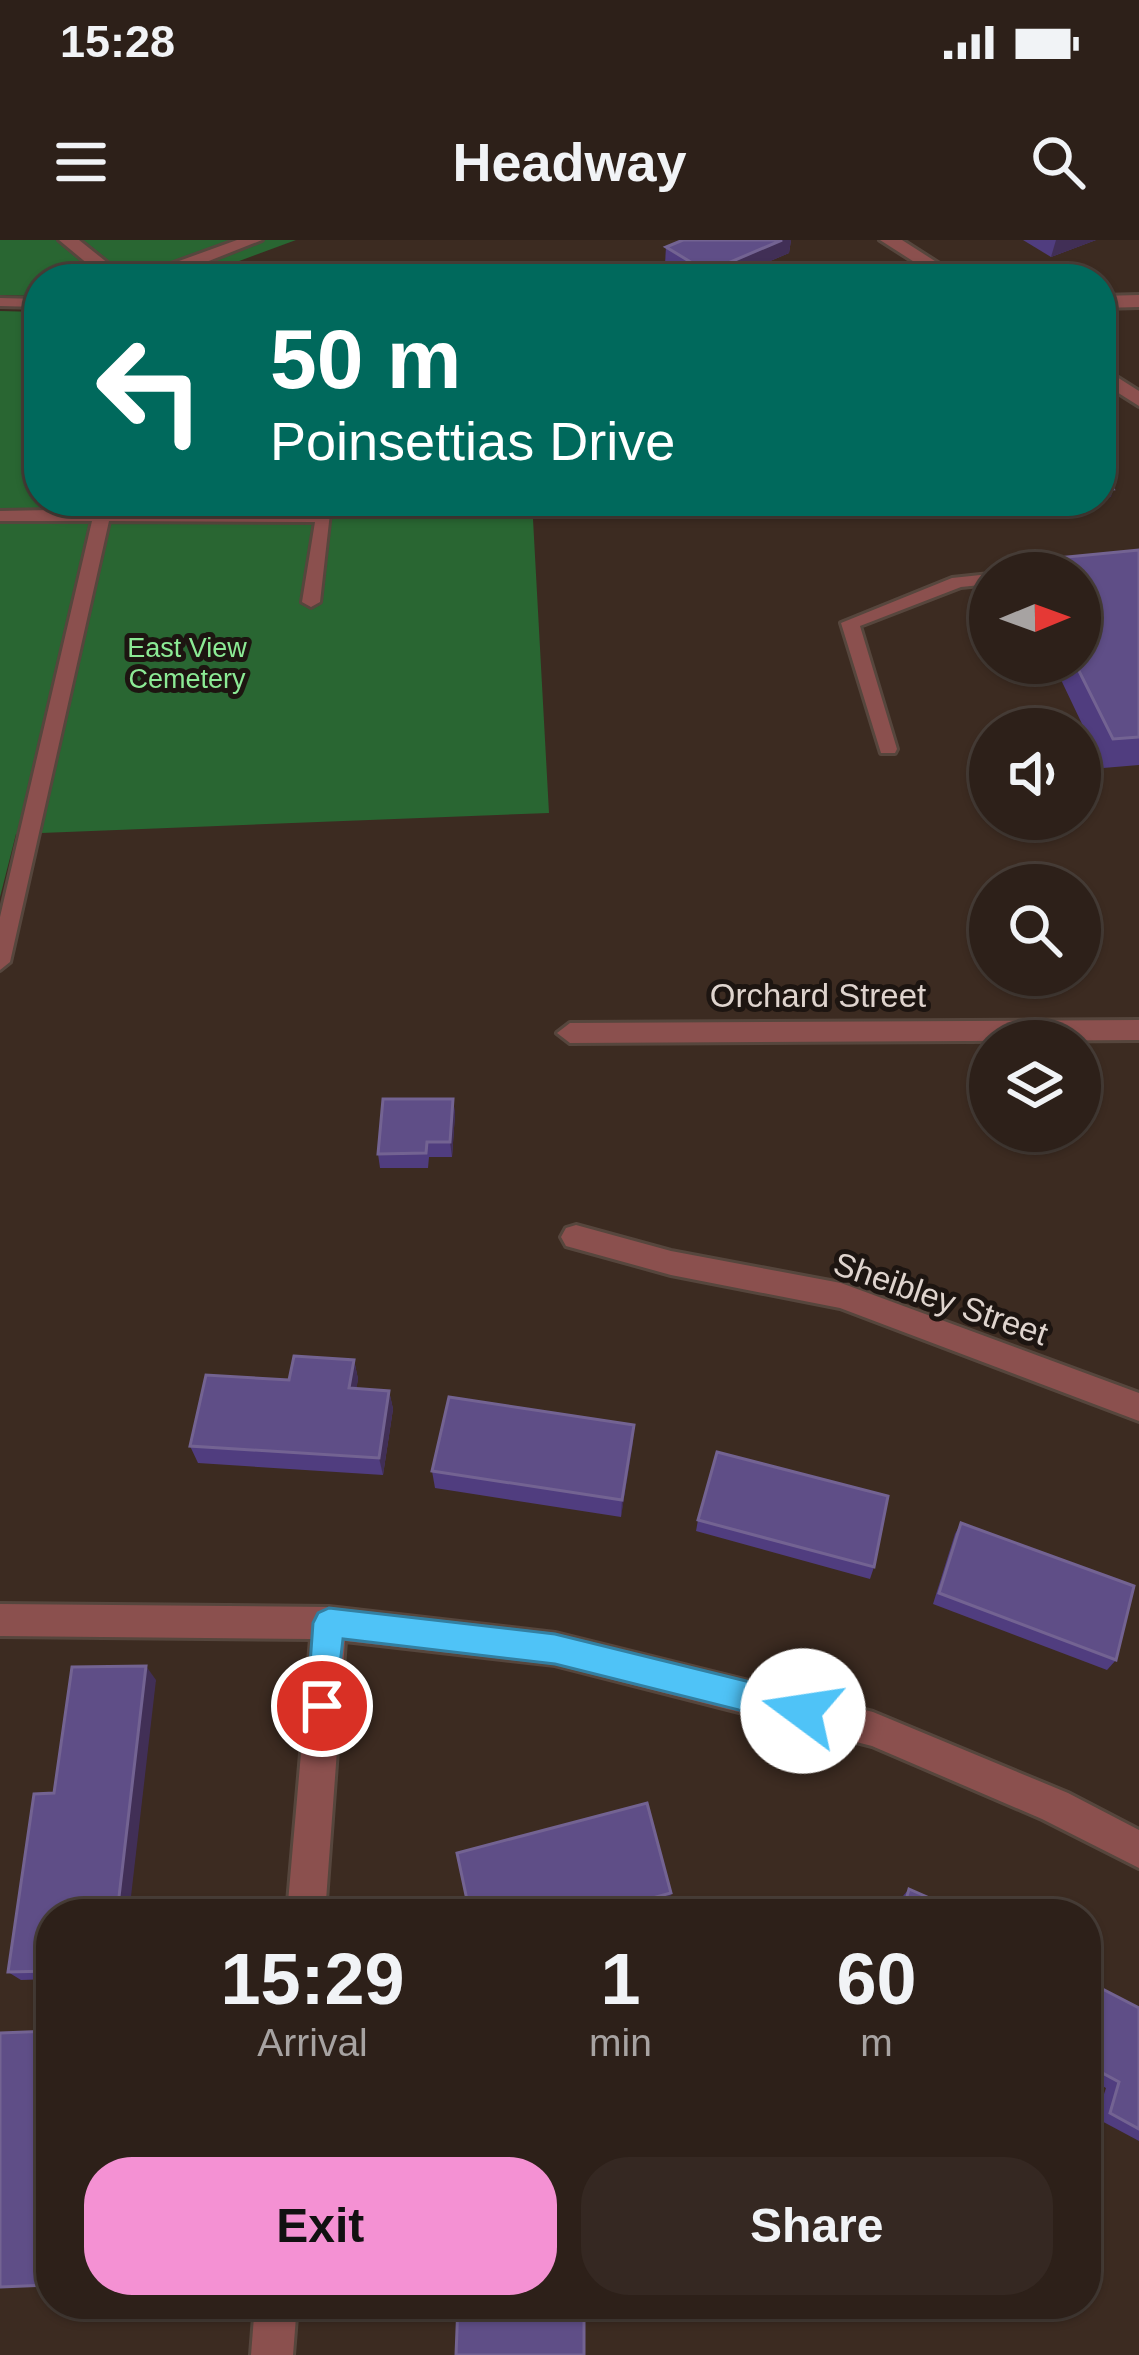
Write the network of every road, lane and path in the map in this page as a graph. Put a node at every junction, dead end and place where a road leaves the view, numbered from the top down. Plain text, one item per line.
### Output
1 (68, 240) edge
2 (253, 240) edge
3 (889, 240) edge
4 (98, 264) edge
5 (188, 264) edge
6 (929, 264) edge
7 (101, 516) edge
8 (250, 516) edge
9 (969, 581) edge
10 (311, 602) dead end
11 (888, 749) dead end
12 (10, 873) edge
13 (0, 962) edge
14 (1139, 1030) edge
15 (570, 1033) dead end
16 (576, 1237) dead end
17 (1139, 1407) edge
18 (0, 1620) edge
19 (329, 1623) junction
20 (1139, 1850) edge
21 (307, 1899) edge
22 (275, 2319) edge
23 (272, 2355) edge

1 - 4 street
2 - 5 street
3 - 6 street
7 - 12 lane
8 - 10 lane
9 - 11 lane
12 - 13 lane
14 - 15 street, Orchard Street
16 - 17 street, Sheibley Street
18 - 19 street
19 - 20 street
19 - 21 street
22 - 23 street

